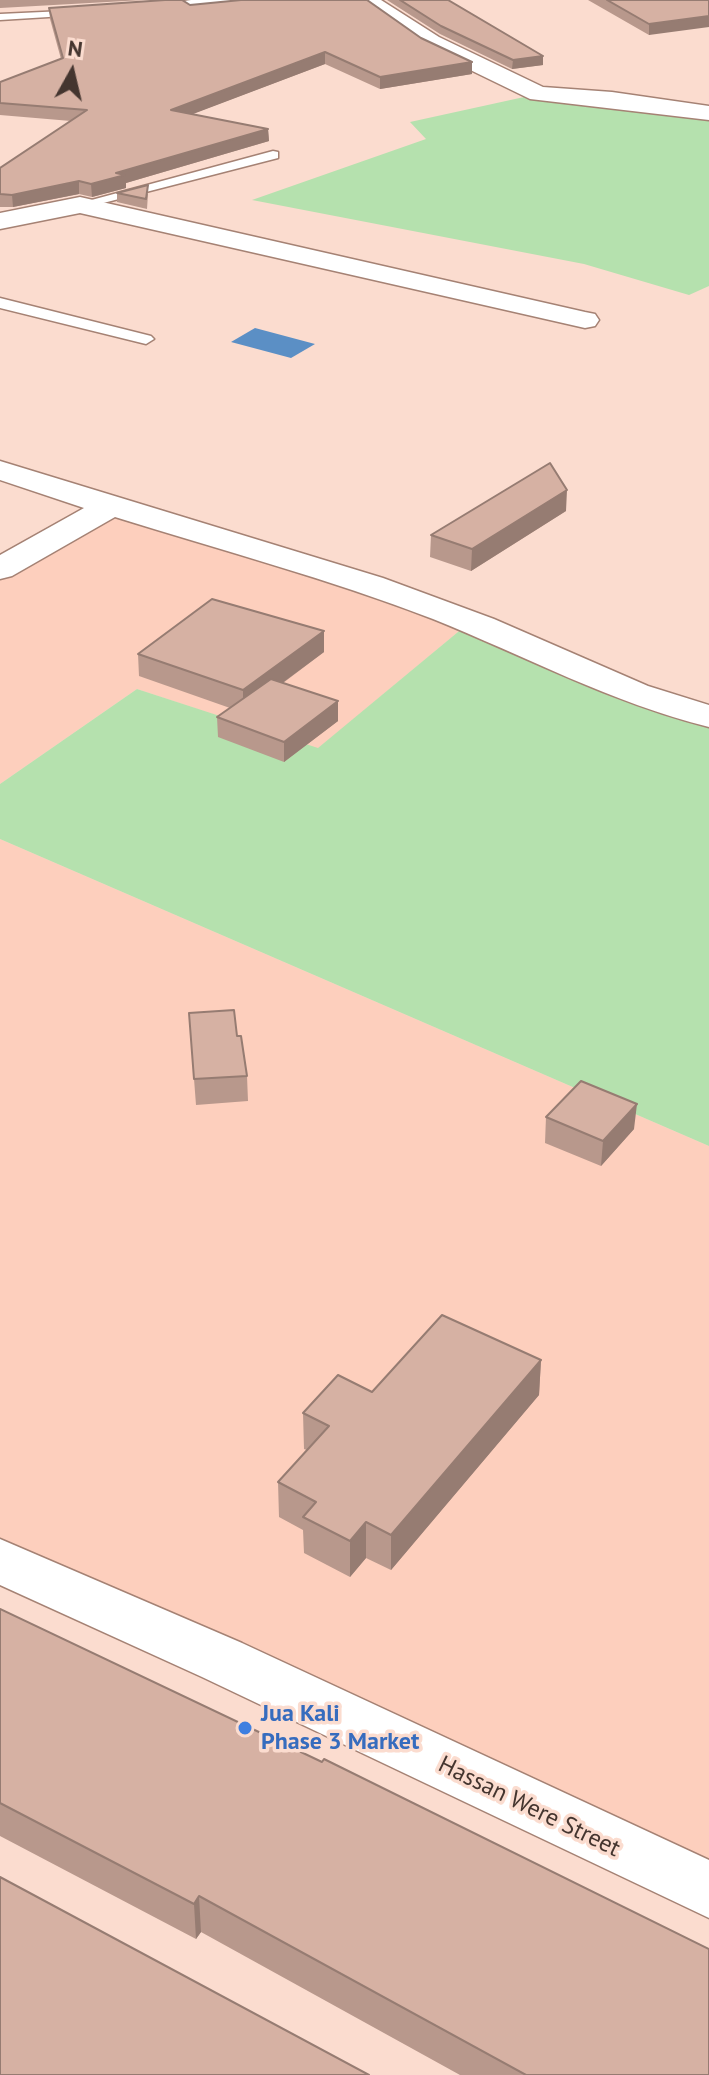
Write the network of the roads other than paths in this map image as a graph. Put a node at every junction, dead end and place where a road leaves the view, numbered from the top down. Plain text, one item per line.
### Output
1 (236, 0) edge
2 (367, 0) edge
3 (144, 7) edge
4 (98, 10) edge
5 (0, 17) edge
6 (709, 113) edge
7 (273, 155) dead end
8 (80, 205) junction
9 (0, 221) edge
10 (0, 303) edge
11 (585, 320) dead end
12 (146, 339) dead end
13 (0, 470) edge
14 (108, 508) junction
15 (0, 569) edge
16 (709, 716) edge
17 (0, 1561) edge
18 (709, 1890) edge

1 - 3 lane
2 - 6 street
4 - 5 lane
7 - 8 lane
8 - 9 street
8 - 11 street
10 - 12 lane
13 - 14 street
14 - 15 street
14 - 16 street
17 - 18 street, Hassan Were Street

